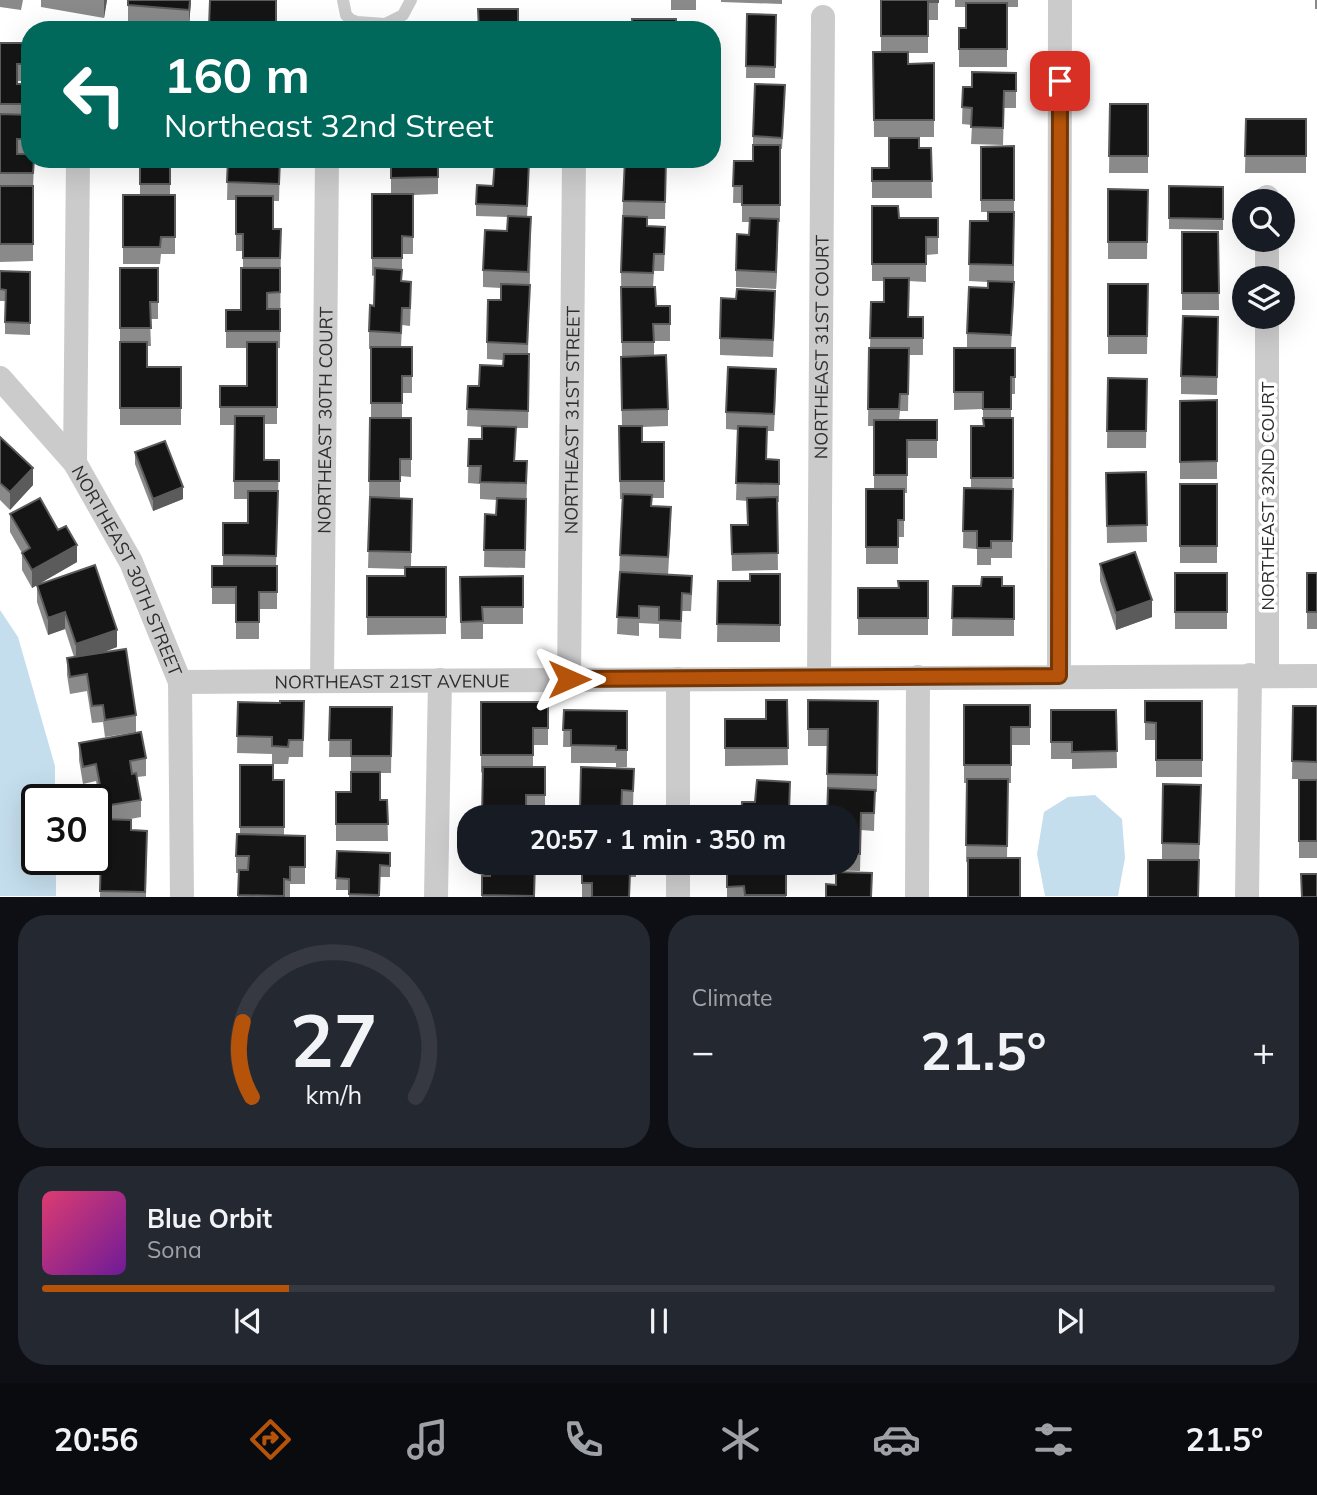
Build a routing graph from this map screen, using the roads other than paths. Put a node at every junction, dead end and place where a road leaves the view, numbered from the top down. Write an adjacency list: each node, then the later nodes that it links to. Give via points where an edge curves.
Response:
1 (343, 0): 5 (lane, via 346,15)
2 (411, 0): 6 (lane, via 403,15)
3 (1060, 0): 14 (street)
4 (823, 17): 18 (street, NORTHEAST 31ST COURT)
5 (354, 21)
6 (391, 21)
7 (78, 168): 12 (street, NORTHEAST 30TH STREET)
8 (327, 168): 21 (street, NORTHEAST 30TH COURT)
9 (573, 168): 19 (street, NORTHEAST 31ST STREET)
10 (1267, 329): 13 (street, NORTHEAST 32ND COURT)
11 (0, 378): 12 (street)
12 (75, 463): 22 (street, NORTHEAST 30TH STREET, via 131,562)
13 (1258, 675): 14 (street, NORTHEAST 21ST AVENUE); 15 (street, NORTHEAST 21ST AVENUE); 29 (street, NORTHEAST 32ND COURT)
14 (1059, 676): 16 (street, NORTHEAST 21ST AVENUE)
15 (1317, 676)
16 (918, 677): 18 (street, NORTHEAST 21ST AVENUE); 28 (street)
17 (678, 678): 18 (street, NORTHEAST 21ST AVENUE); 19 (street, NORTHEAST 21ST AVENUE); 23 (street)
18 (819, 678)
19 (569, 679): 20 (street, NORTHEAST 21ST AVENUE)
20 (440, 680): 21 (street, NORTHEAST 21ST AVENUE); 26 (street)
21 (322, 681): 22 (street, NORTHEAST 21ST AVENUE)
22 (180, 682): 25 (street, NORTHEAST 30TH STREET)
23 (678, 805)
24 (678, 875): 27 (street)
25 (182, 897)
26 (436, 897)
27 (678, 897)
28 (917, 897)
29 (1247, 897)

